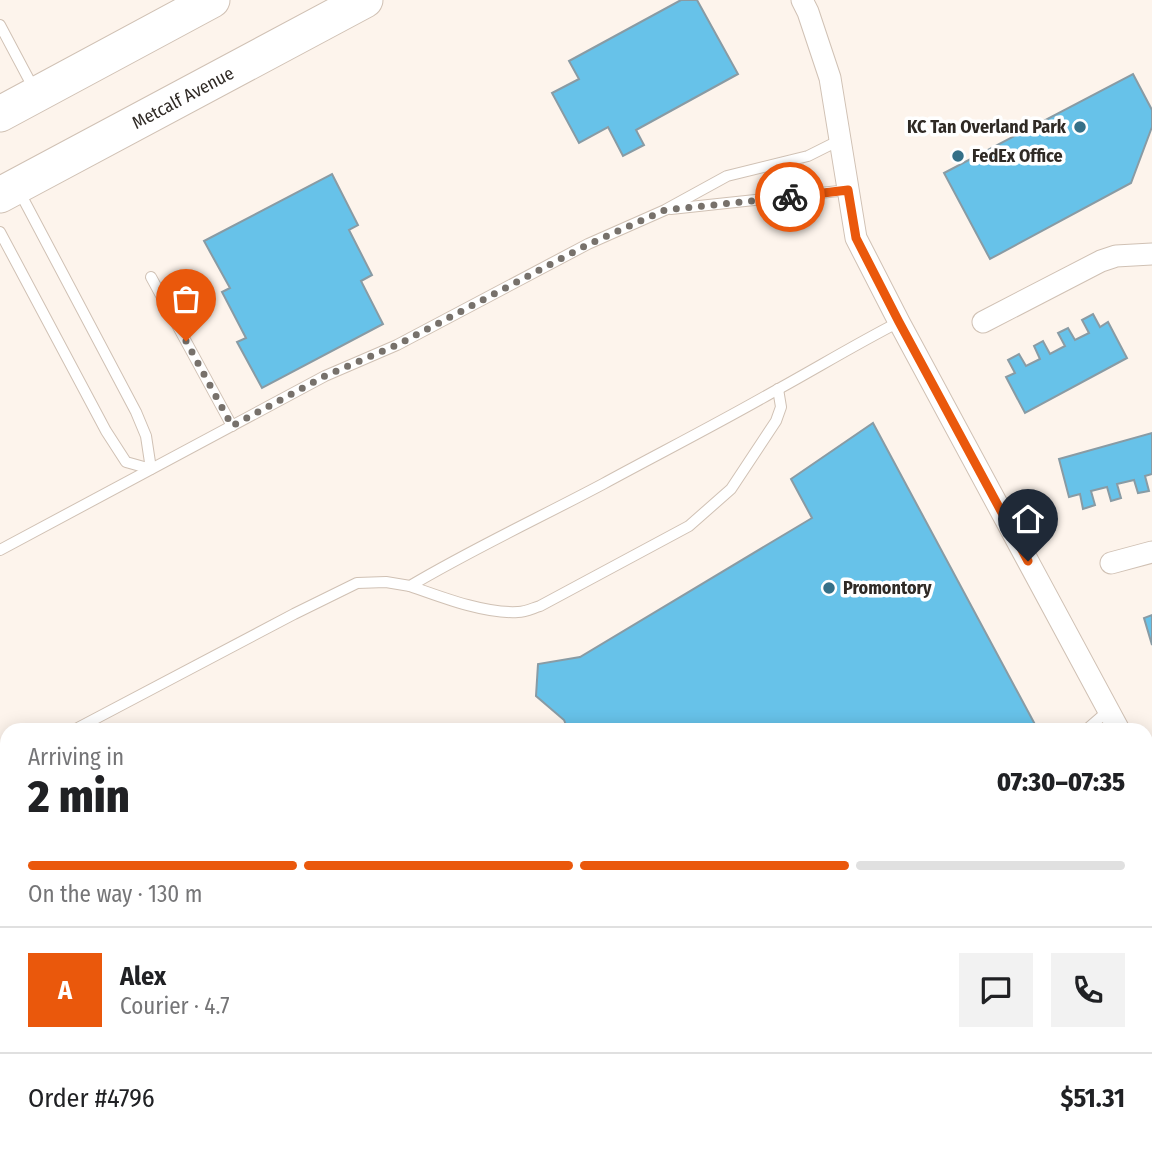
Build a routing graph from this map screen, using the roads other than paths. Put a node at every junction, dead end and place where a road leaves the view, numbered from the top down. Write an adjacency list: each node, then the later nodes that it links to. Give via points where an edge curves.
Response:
1 (212, 0): 5 (main road)
2 (365, 0): 9 (main road, Metcalf Avenue)
3 (802, 0): 7 (street, via 830,78)
4 (0, 25): 5 (lane)
5 (36, 93): 6 (main road)
6 (0, 114)
7 (840, 140): 8 (street); 10 (lane, via 808,156 727,176)
8 (848, 190): 10 (lane); 14 (street, via 856,238)
9 (8, 191): 18 (lane, via 136,412 146,436)
10 (665, 210): 17 (lane, via 589,244)
11 (0, 232): 18 (lane, via 106,430 126,461)
12 (1152, 254): 15 (street, via 1101,261)
13 (151, 277): 17 (lane)
14 (899, 322): 16 (lane); 23 (street)
15 (983, 322)
16 (778, 389): 22 (lane); 22 (lane, via 781,407 776,421 731,489 689,526 552,600 520,612 493,610)
17 (232, 426): 18 (lane)
18 (151, 469): 19 (lane)
19 (0, 550)
20 (1152, 552): 21 (street)
21 (1111, 563)
22 (410, 586): 24 (lane, via 357,583)
23 (1109, 710): 25 (lane); 26 (street)
24 (87, 723)
25 (1094, 723)
26 (1116, 723)

